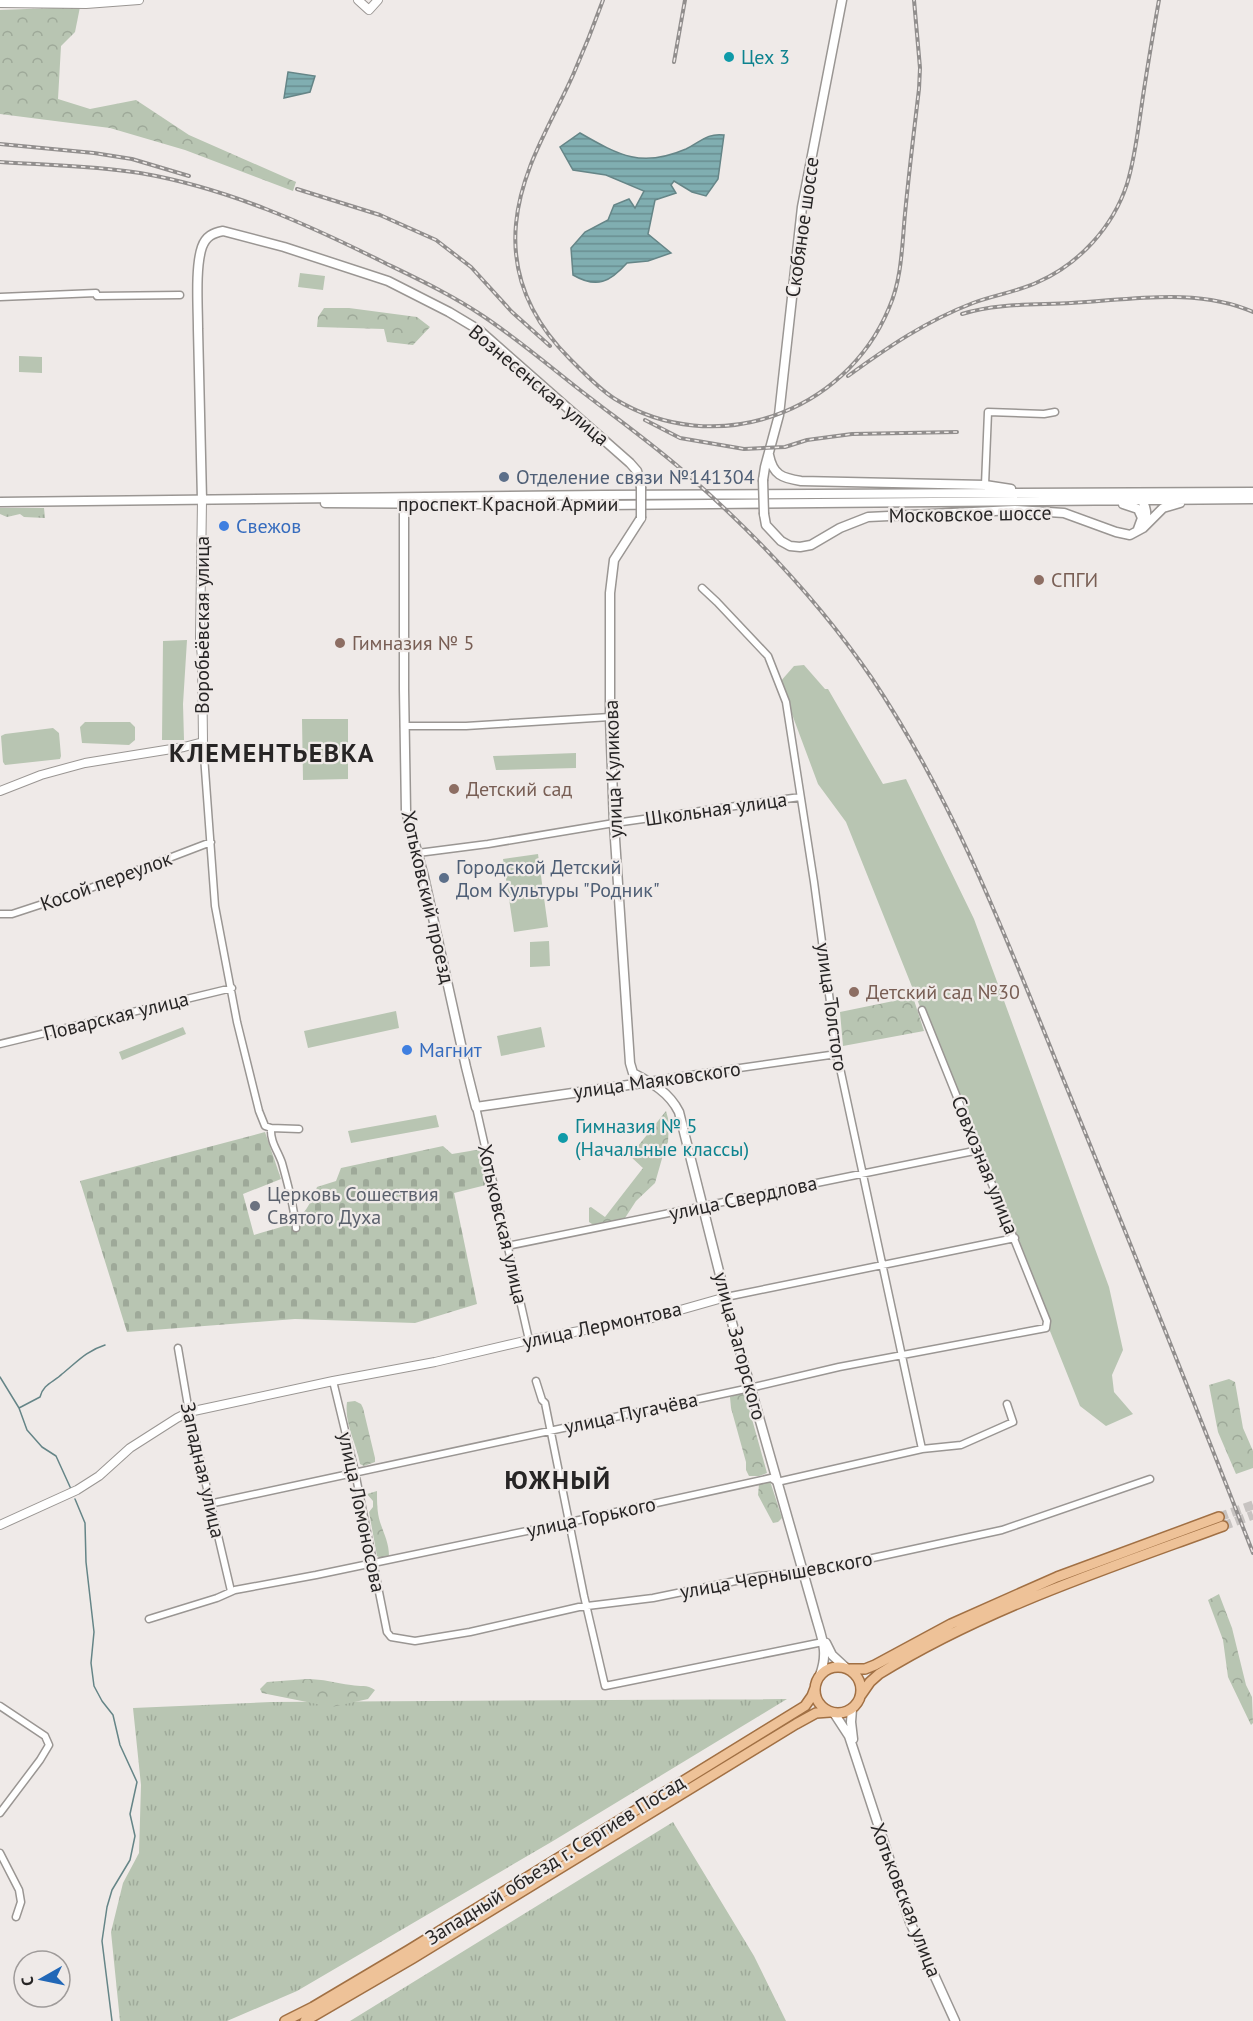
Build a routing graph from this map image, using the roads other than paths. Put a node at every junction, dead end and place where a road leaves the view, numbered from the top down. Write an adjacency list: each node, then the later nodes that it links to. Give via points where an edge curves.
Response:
1 (140, 0): 5 (street)
2 (358, 0): 3 (street, via 369,10)
3 (378, 0)
4 (842, 0): 10 (main road, Скобяное шоссе, via 802,207 783,386)
5 (0, 3)
6 (214, 233): 18 (main road, Воробьёвская улица, via 202,247 198,299); 23 (main road, Вознесенская улица, bridge, via 223,231 284,247 388,281 479,330 637,471 641,487)
7 (180, 295): 8 (street)
8 (0, 297)
9 (1055, 412): 11 (street, via 988,412)
10 (768, 454): 11 (main road, via 776,473 801,482); 22 (main road, Скобяное шоссе, bridge, via 763,480)
11 (985, 485): 12 (main road)
12 (1056, 492): 14 (main road, Московское шоссе); 15 (main road, Московское шоссе)
13 (1253, 492): 14 (main road, Московское шоссе)
14 (1139, 497): 16 (main road, Московское шоссе); 19 (main road, Московское шоссе); 24 (main road, via 1147,518)
15 (814, 499): 18 (main road, проспект Красной Армии); 19 (main road, Московское шоссе); 21 (main road, проспект Красной Армии)
16 (1196, 499): 17 (main road, Московское шоссе); 24 (main road, via 1163,508)
17 (1253, 499)
18 (202, 500): 20 (main road, проспект Красной Армии); 21 (main road, проспект Красной Армии); 28 (street, Воробьёвская улица)
19 (1104, 501): 24 (main road, Московское шоссе, via 1138,509 1142,522)
20 (0, 502)
21 (404, 504): 27 (main road, Хотьковский проезд)
22 (764, 514): 24 (main road, Московское шоссе, via 766,525 781,541 800,547 854,521 901,515 1046,511 1064,513 1125,535)
23 (639, 521): 26 (main road, улица Куликова, via 614,560 611,575)
24 (1134, 534)
25 (702, 588): 30 (street, улица Толстого, via 768,656 786,702)
26 (610, 721): 27 (street); 31 (main road, улица Куликова)
27 (404, 726): 33 (main road, Хотьковский проезд, via 406,811)
28 (202, 742): 29 (street, via 85,763); 32 (street, Воробьёвская улица)
29 (0, 790)
30 (800, 797): 31 (street, Школьная улица); 38 (street, улица Толстого)
31 (614, 824): 33 (street, Школьная улица); 39 (main road, улица Куликова, via 630,1063 633,1073)
32 (211, 842): 34 (street, Косой переулок, via 55,900); 35 (street, Воробьёвская улица, via 215,906)
33 (418, 853): 40 (main road, Хотьковский проезд)
34 (0, 914)
35 (232, 988): 37 (street, Поварская улица); 41 (street, Воробьёвская улица, via 259,1111 265,1126)
36 (922, 1010): 43 (street, Совхозная улица)
37 (0, 1044)
38 (837, 1054): 39 (street, улица Маяковского); 44 (street, улица Толстого)
39 (649, 1082): 40 (main road, улица Маяковского); 45 (main road, улица Загорского, via 667,1094 679,1112)
40 (476, 1107): 48 (street, Хотьковская улица)
41 (271, 1128): 42 (street); 46 (street, Воробьёвская улица, via 270,1138 281,1160)
42 (299, 1129)
43 (979, 1150): 44 (street, улица Свердлова); 47 (street, Совхозная улица)
44 (862, 1174): 45 (street, улица Свердлова); 49 (street, улица Толстого)
45 (704, 1207): 48 (street, улица Свердлова); 50 (main road, улица Загорского)
46 (296, 1227)
47 (1015, 1238): 49 (street, улица Лермонтова); 51 (street, Совхозная улица)
48 (507, 1246): 52 (street, Хотьковская улица)
49 (882, 1266): 50 (street, улица Лермонтова); 54 (street, улица Толстого)
50 (726, 1297): 52 (street, улица Лермонтова, via 652,1318); 57 (main road, улица Загорского)
51 (1047, 1321): 54 (street, улица Пугачёва, via 1046,1328)
52 (529, 1340): 55 (street, улица Лермонтова)
53 (178, 1348): 59 (street, Западная улица)
54 (903, 1356): 57 (street, улица Пугачёва); 61 (street, улица Толстого)
55 (333, 1381): 59 (street, улица Лермонтова); 62 (street, улица Ломоносова)
56 (536, 1381): 60 (street)
57 (750, 1388): 60 (street, улица Пугачёва); 64 (main road, улица Загорского)
58 (1007, 1404): 61 (street, улица Горького, via 1013,1422 961,1445)
59 (189, 1412): 65 (street, Западная улица); 67 (street, улица Лермонтова, via 130,1448 77,1490)
60 (551, 1430): 62 (street, улица Пугачёва); 66 (street)
61 (922, 1449): 64 (street, улица Горького)
62 (356, 1472): 65 (street, улица Пугачёва); 68 (street, улица Ломоносова)
63 (1150, 1479): 69 (street, улица Чернышевского, via 1002,1530)
64 (777, 1482): 66 (street, улица Горького, via 771,1478); 69 (main road, улица Загорского)
65 (209, 1504): 70 (street, Западная улица)
66 (570, 1522): 68 (street, улица Горького); 71 (street)
67 (0, 1525)
68 (375, 1563): 70 (street, улица Горького); 74 (street, улица Ломоносова, via 387,1632)
69 (804, 1572): 71 (street, улица Чернышевского); 73 (main road, улица Загорского)
70 (231, 1591): 72 (street, улица Горького)
71 (587, 1606): 74 (street, улица Чернышевского, via 470,1632 416,1641); 75 (street, via 605,1686)
72 (149, 1619)
73 (818, 1621): 75 (main road); 76 (main road, via 832,1655)
74 (395, 1639)
75 (823, 1642): 77 (main road, via 825,1658)
76 (847, 1668): 77 (main road, via 834,1666); 79 (main road, via 860,1680); 79 (main road, via 875,1665 951,1624 1057,1577 1221,1521 955,1632 879,1674)
77 (820, 1675): 78 (main road)
78 (815, 1688): 82 (main road, via 818,1701); 87 (main road, Западный объезд г. Сергиев Посад, via 805,1706 390,1961)
79 (861, 1695): 81 (main road)
80 (0, 1706): 84 (street, via 45,1736 49,1745)
81 (852, 1709): 82 (main road); 83 (main road, via 852,1731)
82 (832, 1712): 83 (main road, via 848,1732); 88 (main road, Западный объезд г. Сергиев Посад, via 816,1713 796,1724)
83 (862, 1777): 89 (main road, Хотьковская улица, via 910,1922)
84 (0, 1813)
85 (0, 1853): 86 (street, via 19,1890 21,1902)
86 (16, 1917)
87 (285, 2021)
88 (305, 2021)
89 (955, 2021)

